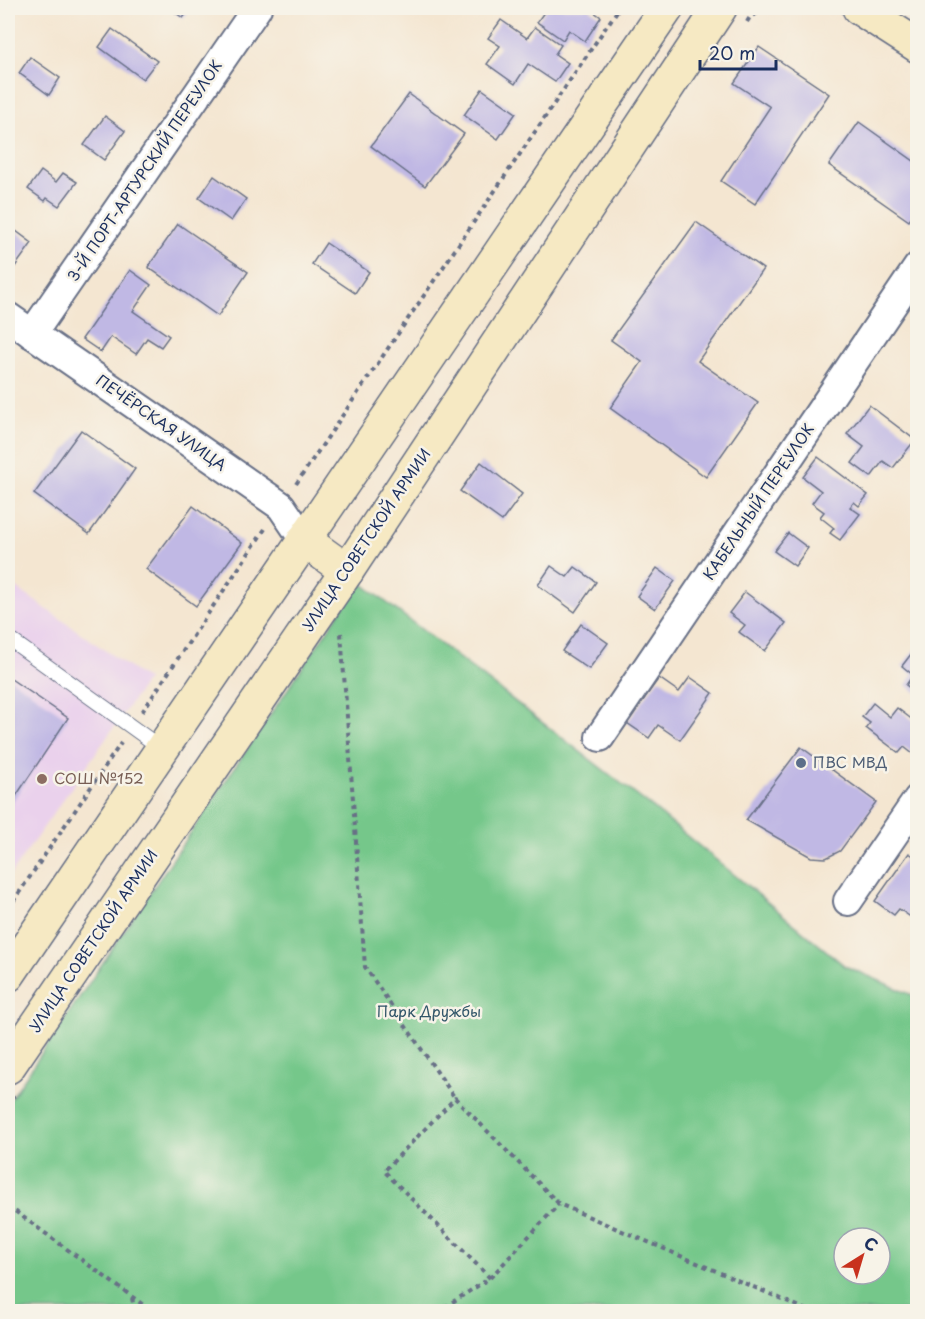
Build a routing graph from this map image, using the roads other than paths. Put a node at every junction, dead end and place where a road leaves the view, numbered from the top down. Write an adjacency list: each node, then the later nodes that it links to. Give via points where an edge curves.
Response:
1 (257, 8): 8 (street, 3-Й ПОРТ-АРТУРСКИЙ ПЕРЕУЛОК)
2 (667, 8): 9 (main road)
3 (720, 8): 10 (main road, УЛИЦА СОВЕТСКОЙ АРМИИ)
4 (859, 8): 5 (main road)
5 (918, 46)
6 (918, 267): 12 (street, КАБЕЛЬНЫЙ ПЕРЕУЛОК)
7 (8, 317): 8 (street, ПЕЧЁРСКАЯ УЛИЦА)
8 (32, 334): 9 (street, ПЕЧЁРСКАЯ УЛИЦА, via 281,506)
9 (304, 540): 10 (main road); 13 (main road)
10 (347, 571): 17 (main road, УЛИЦА СОВЕТСКОЙ АРМИИ)
11 (8, 638): 13 (lane)
12 (600, 737)
13 (161, 748): 16 (main road)
14 (918, 799): 15 (street)
15 (848, 901)
16 (8, 975)
17 (8, 1067)

